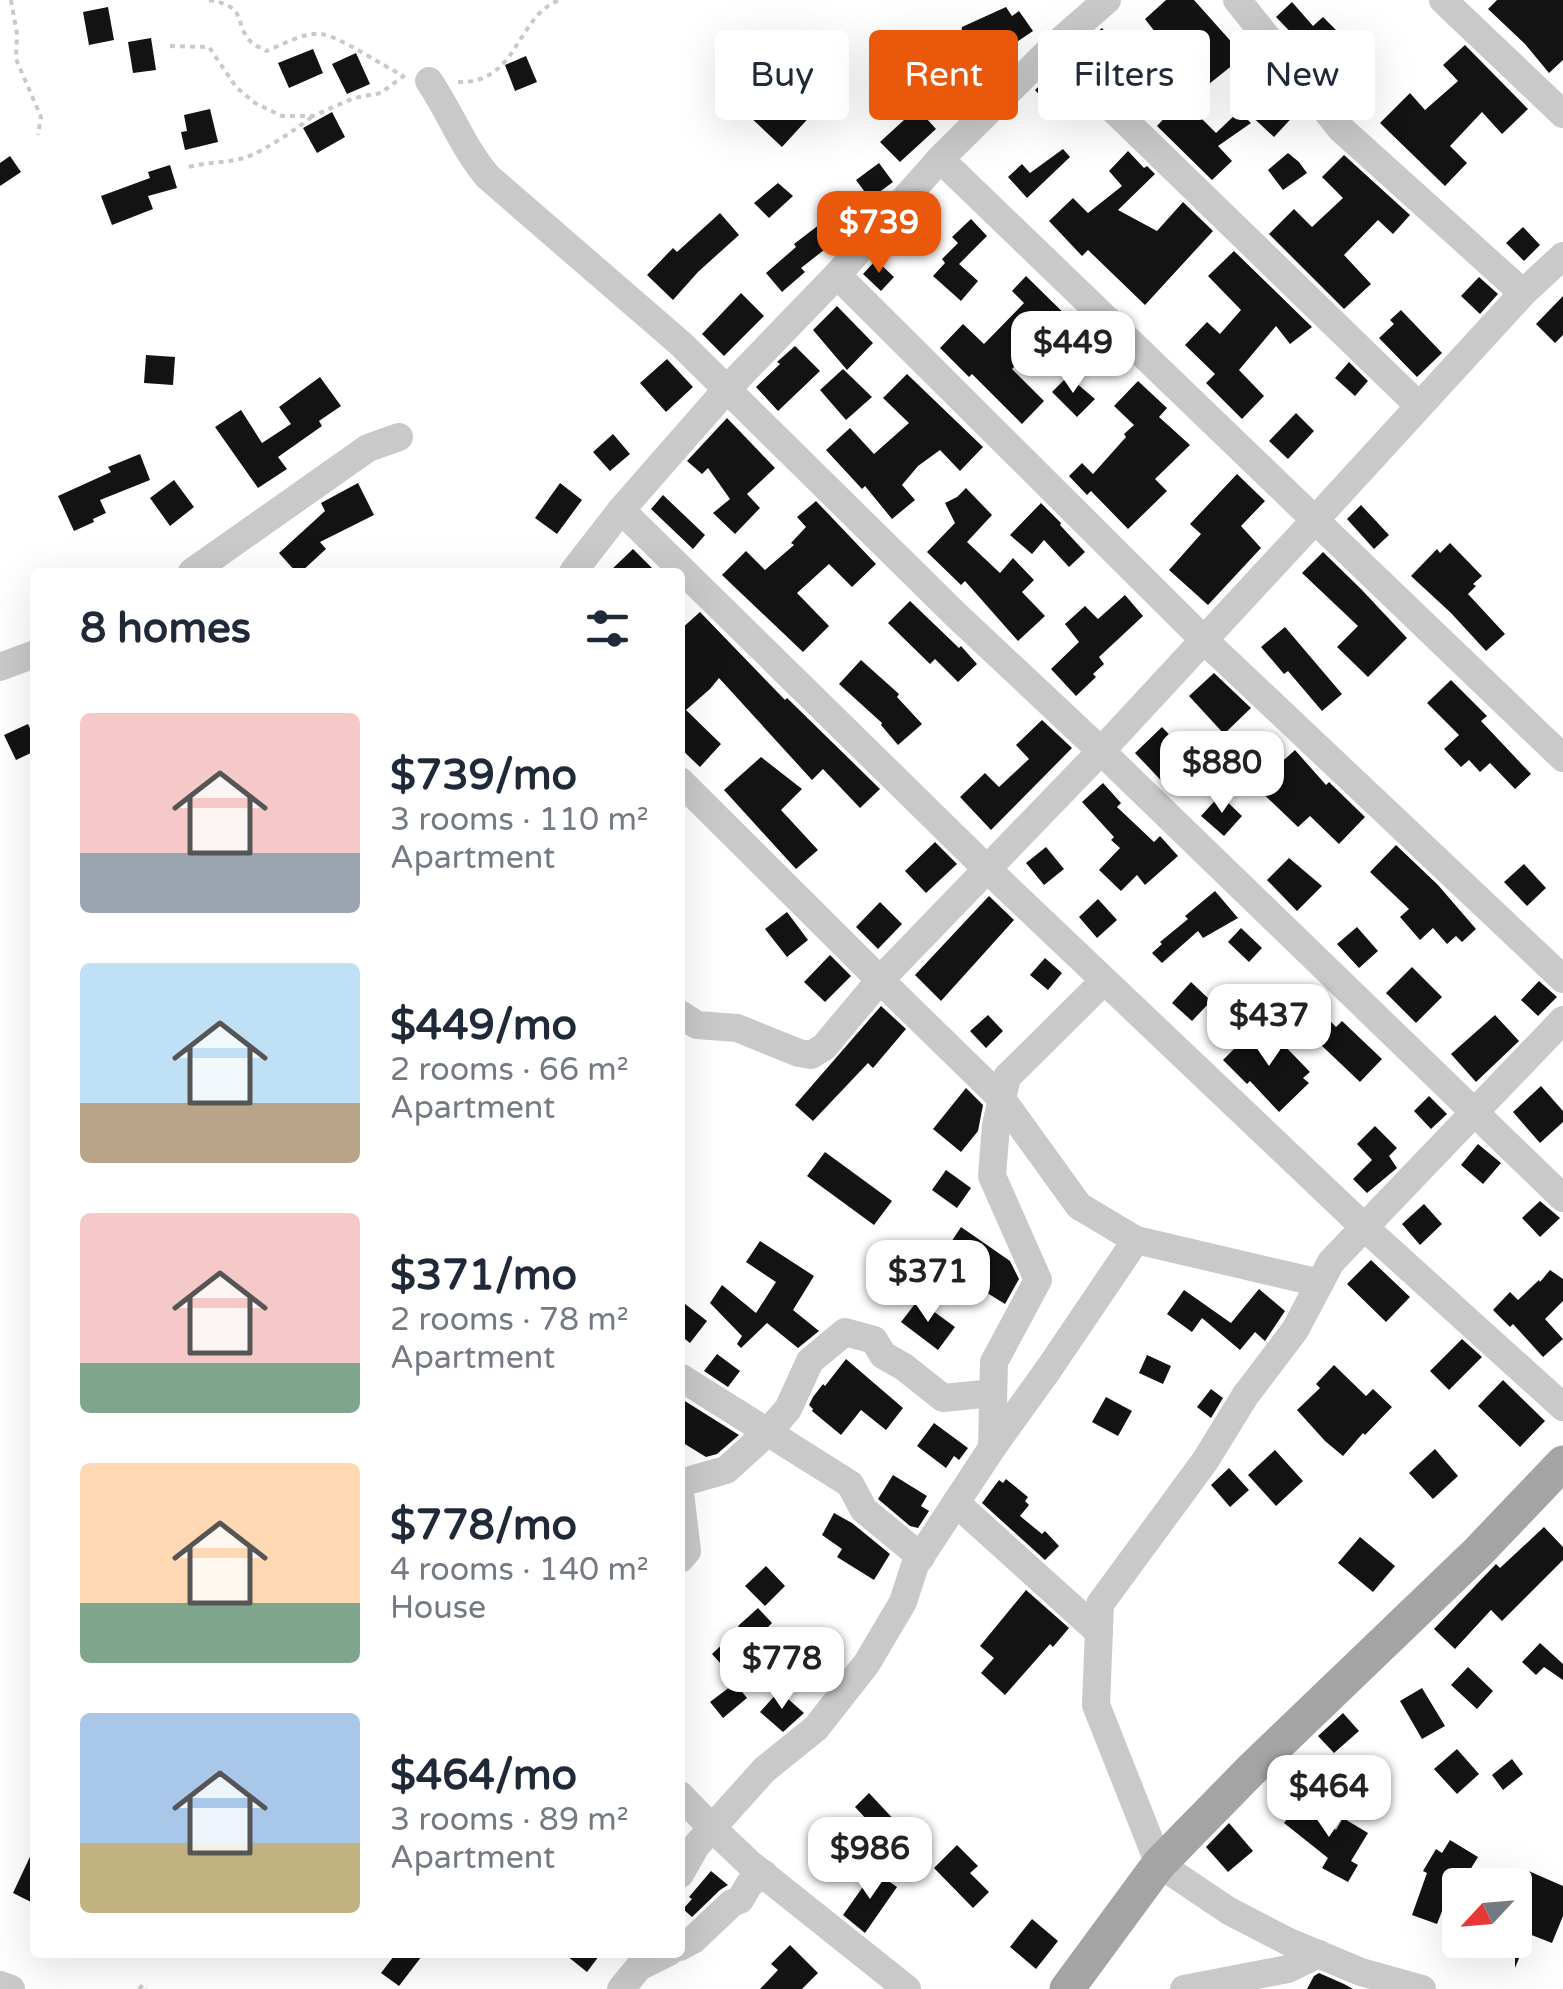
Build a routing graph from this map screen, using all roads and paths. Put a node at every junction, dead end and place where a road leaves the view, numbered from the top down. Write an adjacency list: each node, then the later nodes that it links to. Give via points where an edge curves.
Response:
1 (10, 0): 14 (path, via 16,59 40,118)
2 (208, 0): 10 (path, via 236,10 250,42 266,51 322,34)
3 (560, 0): 10 (path, via 548,4 510,58 487,78)
4 (1108, 0): 7 (street)
5 (1237, 0): 19 (street, via 1342,129)
6 (1443, 0): 11 (street)
7 (1073, 30)
8 (170, 46): 12 (path, via 209,47 255,103 282,116)
9 (1038, 62): 15 (street)
10 (415, 78): 12 (path); 20 (street, via 488,177)
11 (1563, 114)
12 (314, 116): 16 (path, via 249,156)
13 (1124, 120): 21 (street)
14 (38, 135)
15 (940, 159): 18 (street); 24 (street)
16 (189, 167)
17 (1563, 256): 19 (street)
18 (838, 276): 20 (street); 29 (street)
19 (1523, 293): 21 (street)
20 (727, 389): 23 (street); 30 (street)
21 (1418, 405): 24 (street)
22 (399, 437): 25 (street, via 368,448)
23 (621, 510): 26 (street); 27 (street)
24 (1315, 520): 29 (street); 31 (street)
25 (203, 568)
26 (575, 568)
27 (680, 568)
28 (685, 573): 33 (street)
29 (1204, 640): 30 (street); 36 (street)
30 (1100, 751): 33 (street); 40 (street)
31 (1563, 758)
32 (685, 786): 34 (street)
33 (986, 868): 34 (street); 35 (street)
34 (880, 980): 37 (street, via 811,1055); 39 (street)
35 (1104, 980): 39 (street, via 1008,1076); 42 (street)
36 (1563, 980)
37 (685, 1017)
38 (1563, 1020): 40 (street)
39 (1002, 1098): 43 (street, via 1079,1206); 46 (street, via 992,1176 1038,1280 994,1362)
40 (1474, 1112): 41 (street); 42 (street)
41 (1563, 1198)
42 (1364, 1227): 44 (street); 47 (street)
43 (1136, 1240): 44 (street); 49 (street)
44 (1320, 1283): 54 (street, via 1295,1330 1100,1604)
45 (685, 1379): 48 (street)
46 (994, 1392): 48 (street, via 943,1398 884,1355 874,1340 844,1332 810,1362 788,1409); 49 (street)
47 (1563, 1407)
48 (768, 1432): 51 (street, via 726,1470); 53 (street, via 850,1484 864,1510)
49 (992, 1448): 52 (street)
50 (1563, 1463): 57 (main road)
51 (685, 1482)
52 (956, 1503): 53 (street); 54 (street)
53 (921, 1556): 56 (street, via 868,1663 816,1728 764,1770)
54 (1099, 1632): 57 (street, via 1096,1705)
55 (685, 1800): 56 (street)
56 (712, 1828): 58 (street); 59 (street)
57 (1158, 1864): 61 (street, via 1229,1911); 67 (main road)
58 (685, 1865)
59 (764, 1874): 60 (street); 66 (street)
60 (685, 1944)
61 (1319, 1954): 68 (street, via 1288,1969); 69 (street)
62 (640, 1960): 65 (street)
63 (0, 1985): 64 (street)
64 (11, 1989)
65 (621, 1989)
66 (907, 1989)
67 (1066, 1989)
68 (1184, 1989)
69 (1422, 1989)

